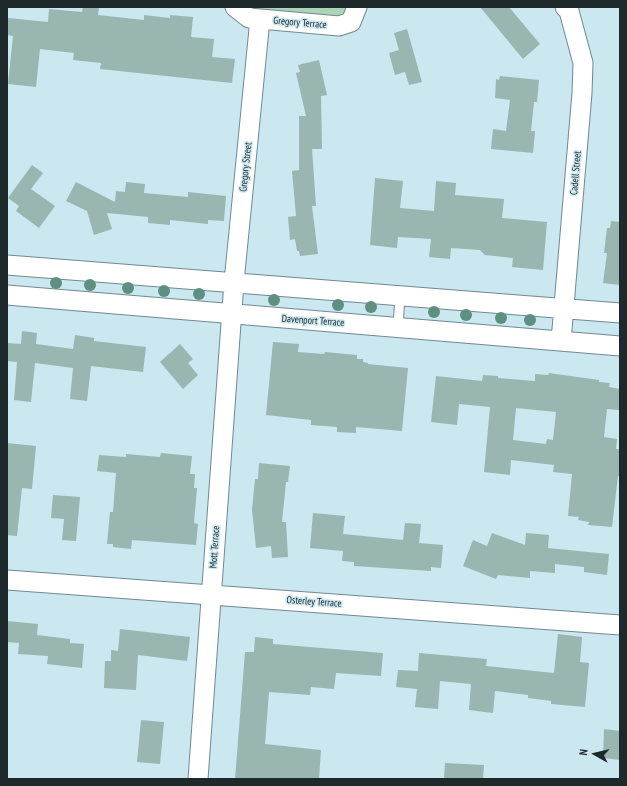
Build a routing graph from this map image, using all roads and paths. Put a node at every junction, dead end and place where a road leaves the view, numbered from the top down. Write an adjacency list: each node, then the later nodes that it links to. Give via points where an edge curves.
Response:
1 (235, 7): 4 (street, Gregory Terrace, via 249,18)
2 (357, 7): 4 (street, Gregory Terrace, via 351,22 339,26)
3 (565, 7): 9 (street, Cadell Street, via 569,12 583,63)
4 (260, 19): 6 (street, Gregory Street)
5 (7, 265): 6 (street)
6 (234, 282): 8 (street); 11 (street, Gregory Street)
7 (7, 295): 11 (street, Davenport Terrace)
8 (400, 296): 9 (street); 12 (lane)
9 (564, 308): 10 (street); 13 (street, Cadell Street)
10 (620, 313)
11 (232, 314): 12 (street, Davenport Terrace); 16 (street, Mott Terrace)
12 (398, 327): 13 (street, Davenport Terrace)
13 (561, 341): 14 (street, Davenport Terrace)
14 (620, 346)
15 (7, 580): 16 (street, Osterley Terrace)
16 (212, 595): 17 (street, Osterley Terrace); 18 (street, Mott Terrace)
17 (620, 625)
18 (198, 779)

